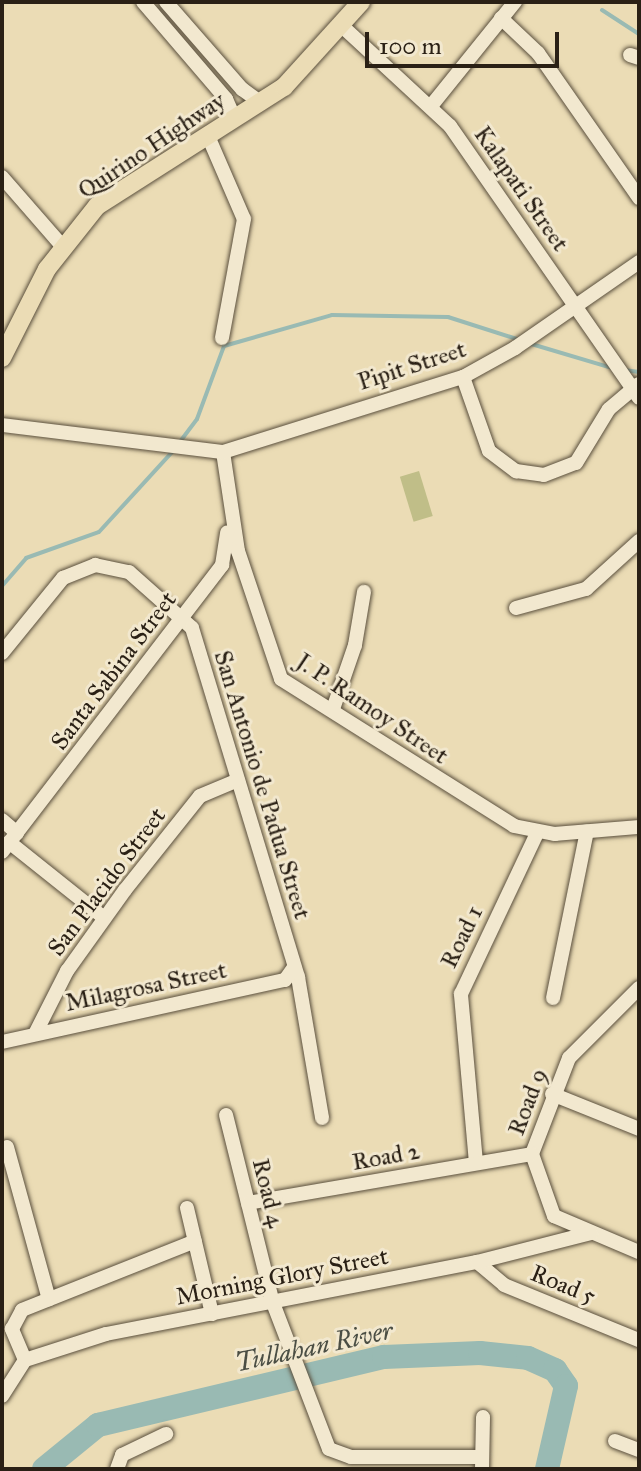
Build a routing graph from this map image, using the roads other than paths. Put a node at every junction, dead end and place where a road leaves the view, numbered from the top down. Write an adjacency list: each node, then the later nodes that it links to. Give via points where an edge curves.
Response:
1 (143, 2): 9 (street, via 226,99)
2 (166, 2): 7 (street, via 242,89)
3 (361, 2): 6 (main road, Quirino Highway)
4 (515, 2): 5 (street)
5 (501, 18): 8 (street); 12 (street, via 538,53)
6 (342, 26): 7 (main road, Quirino Highway, via 312,61); 8 (street, Kalapati Street)
7 (261, 103): 9 (main road, Quirino Highway)
8 (431, 106): 15 (street, Kalapati Street)
9 (235, 119): 10 (main road, Quirino Highway)
10 (208, 136): 13 (main road, Quirino Highway, via 97,206); 16 (street, via 244,219)
11 (2, 177): 13 (street)
12 (639, 198)
13 (63, 247): 17 (main road, Quirino Highway)
14 (639, 262): 15 (street, Pipit Street)
15 (577, 308): 18 (street, Pipit Street); 19 (street, Kalapati Street)
16 (222, 338)
17 (2, 358)
18 (463, 377): 19 (street, via 484,445 508,467 533,475 562,472 576,463 609,409); 21 (street, Pipit Street)
19 (637, 390)
20 (2, 425): 21 (street)
21 (223, 452): 22 (street, J. P. Ramoy Street)
22 (231, 504): 26 (street, Santa Sabina Street, via 226,557); 28 (street, J. P. Ramoy Street, via 238,551 275,669 289,685)
23 (639, 541): 25 (street, via 586,589)
24 (364, 592): 28 (street, via 355,645)
25 (516, 608)
26 (184, 617): 27 (street, via 129,572 95,565 63,578); 29 (street, San Antonio de Padua Street); 34 (street, Santa Sabina Street)
27 (2, 653)
28 (333, 709): 33 (street, J. P. Ramoy Street, via 477,807)
29 (238, 780): 35 (street, San Placido Street, via 200,796); 36 (street, San Antonio de Padua Street)
30 (2, 820): 34 (street)
31 (639, 827): 32 (street, J. P. Ramoy Street)
32 (587, 831): 33 (street, J. P. Ramoy Street); 38 (street)
33 (537, 833): 48 (street, Road 1, via 461,994)
34 (9, 842): 35 (street)
35 (103, 917): 40 (street, San Placido Street)
36 (294, 967): 40 (street, Milagrosa Street, via 285,980); 44 (street, San Antonio de Padua Street)
37 (639, 988): 39 (street, Road 9)
38 (553, 998)
39 (632, 1007): 42 (street, Road 9, via 582,1040)
40 (35, 1034): 41 (street, Milagrosa Street)
41 (2, 1042)
42 (552, 1094): 45 (street); 47 (street, Road 9)
43 (226, 1115): 49 (street, Road 4)
44 (322, 1118)
45 (639, 1129)
46 (7, 1147): 55 (street)
47 (532, 1154): 48 (street, Road 2); 51 (street, Road 9, via 554,1216)
48 (476, 1163): 49 (street, Road 2)
49 (248, 1203): 56 (street, Road 4)
50 (187, 1208): 52 (street)
51 (591, 1233): 53 (street, Road 9); 54 (street, Morning Glory Street)
52 (195, 1241): 55 (street); 57 (street)
53 (639, 1252)
54 (477, 1262): 56 (street, Morning Glory Street); 58 (street, Road 5, via 504,1285)
55 (49, 1299): 59 (street, via 22,1310 12,1321)
56 (273, 1303): 57 (street, Morning Glory Street); 65 (street, Road 4, via 315,1418 337,1455)
57 (212, 1314): 59 (street, Morning Glory Street, via 106,1334)
58 (639, 1340)
59 (25, 1360): 60 (street)
60 (2, 1396)
61 (483, 1417): 65 (street)
62 (166, 1434): 66 (street, via 122,1455)
63 (615, 1441): 64 (street)
64 (639, 1450)
65 (482, 1463)
66 (117, 1469)

